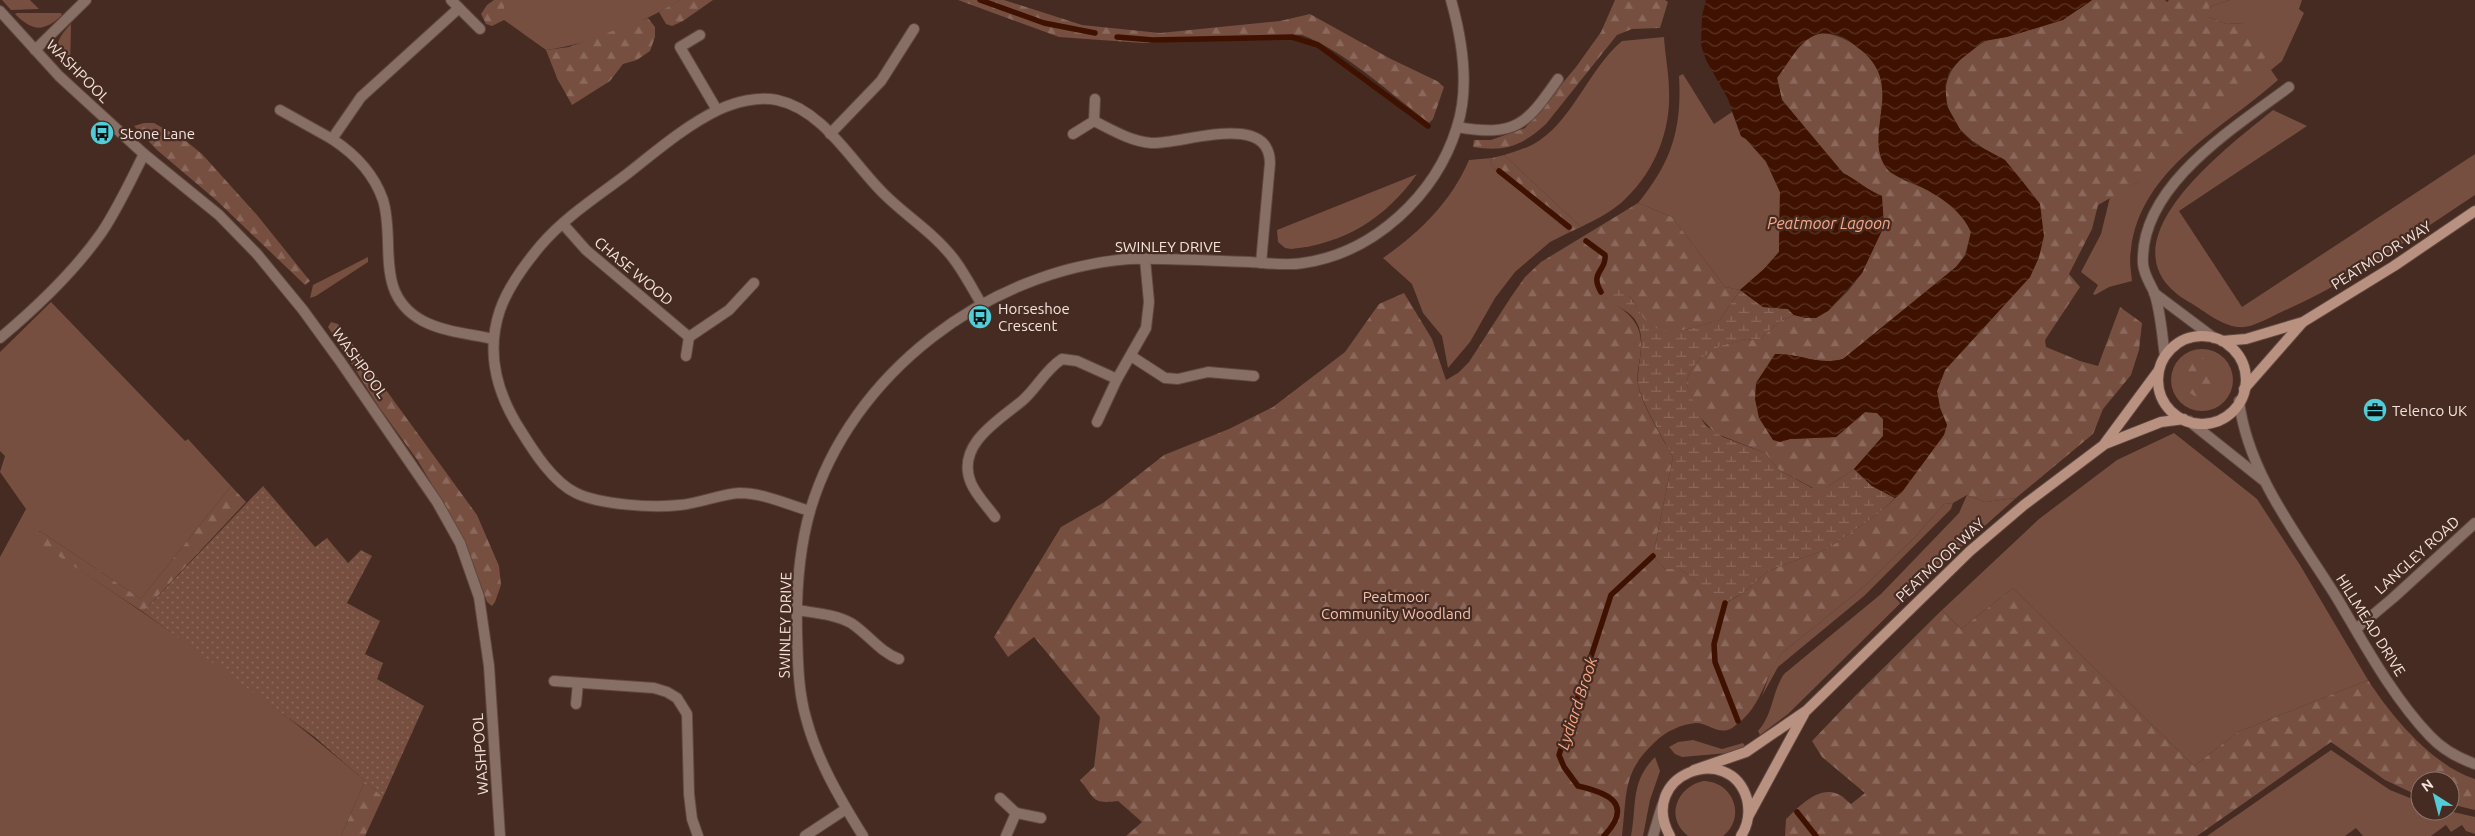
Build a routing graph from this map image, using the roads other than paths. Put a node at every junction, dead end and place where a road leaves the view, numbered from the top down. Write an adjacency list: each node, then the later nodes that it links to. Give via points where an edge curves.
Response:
1 (86, 0): 9 (street)
2 (451, 0): 4 (street)
3 (1450, 0): 16 (street, SWINLEY DRIVE, via 1462,61 1462,103)
4 (459, 8): 6 (street); 19 (street, via 361,97)
5 (0, 11): 9 (street, WASHPOOL)
6 (480, 29)
7 (914, 29): 17 (street, via 881,80)
8 (700, 35): 14 (street, via 680,47)
9 (35, 50): 20 (street, WASHPOOL)
10 (1558, 79): 16 (street, via 1533,114 1518,125 1491,131)
11 (2289, 87): 26 (street, via 2227,132 2190,164 2157,208 2148,225 2143,256 2145,275)
12 (1095, 99): 15 (street)
13 (280, 110): 19 (street)
14 (717, 110): 17 (street, via 758,99 777,100 810,115); 22 (street, via 642,162)
15 (1094, 121): 18 (street); 24 (street, via 1127,137 1149,143 1215,134 1247,136 1262,141 1269,150 1270,163)
16 (1458, 127): 24 (street, SWINLEY DRIVE, via 1442,163 1419,197 1375,235 1319,260 1302,264)
17 (830, 134): 27 (street, via 884,194 940,242 954,258)
18 (1073, 134)
19 (332, 140): 31 (street, via 360,163 380,192 386,221 388,267 392,286 400,299 416,316 430,324)
20 (144, 154): 30 (street, via 102,231 59,282); 63 (street, WASHPOOL, via 240,235 279,280 414,466 448,520 470,568 484,626)
21 (2475, 211): 28 (main road, PEATMOOR WAY)
22 (563, 224): 29 (street, CHASE WOOD, via 586,250); 31 (street, via 542,244 510,288)
23 (1145, 258): 24 (street, SWINLEY DRIVE); 27 (street, SWINLEY DRIVE, via 1103,261 1043,276); 34 (street, via 1148,320)
24 (1261, 263)
25 (754, 283): 29 (street, via 730,310)
26 (2154, 293): 32 (street); 35 (street)
27 (982, 305): 45 (street, SWINLEY DRIVE, via 934,335 898,366 874,393 839,444)
28 (2303, 322): 32 (main road, PEATMOOR WAY, via 2246,339); 39 (main road, PEATMOOR WAY)
29 (689, 337): 33 (street)
30 (0, 338)
31 (493, 339): 45 (street, via 496,377 508,411 523,436 553,473 576,493 615,502 668,505 744,493)
32 (2218, 339): 35 (main road, via 2191,337 2174,346); 39 (main road, via 2233,349 2242,364)
33 (686, 356)
34 (1131, 356): 37 (street, via 1165,378 1178,379 1208,372); 38 (street)
35 (2165, 356): 36 (main road)
36 (2159, 369): 41 (main road, via 2162,397 2173,412); 43 (main road, PEATMOOR WAY)
37 (1254, 376)
38 (1117, 379): 42 (street); 46 (street, via 1077,361 1062,360 1023,400 985,430 971,453 968,473 971,485)
39 (2244, 389): 40 (main road)
40 (2239, 401): 41 (main road, via 2231,412 2216,421 2198,423); 44 (street, HILLMEAD DRIVE, via 2244,428)
41 (2186, 420): 43 (main road, PEATMOOR WAY, via 2161,422); 44 (street, HILLMEAD DRIVE)
42 (1097, 422)
43 (2104, 444): 54 (main road, PEATMOOR WAY, via 1970,551)
44 (2264, 480): 49 (street, HILLMEAD DRIVE)
45 (810, 511): 48 (street, SWINLEY DRIVE, via 797,580)
46 (995, 517)
47 (2475, 523): 49 (street, LANGLEY ROAD)
48 (797, 610): 50 (street, via 849,622); 59 (street, SWINLEY DRIVE, via 798,682 805,718 814,745)
49 (2356, 629): 55 (street, HILLMEAD DRIVE, via 2396,694 2431,738 2453,755)
50 (899, 659)
51 (554, 681): 52 (street)
52 (578, 683): 53 (street); 64 (street, via 654,688 667,692 682,703 688,721 690,807)
53 (576, 704)
54 (1806, 711): 56 (main road, PEATMOOR WAY, via 1746,752); 62 (main road, PEATMOOR WAY)
55 (2475, 764)
56 (1694, 770): 58 (main road, PEATMOOR WAY, via 1671,785); 62 (main road, via 1720,771 1736,780 1746,795)
57 (1000, 798): 60 (street)
58 (1664, 801): 68 (street); 69 (main road, via 1663,819)
59 (846, 809): 65 (street); 66 (street, SWINLEY DRIVE)
60 (1016, 813): 61 (street); 67 (street)
61 (1042, 818)
62 (1748, 819): 70 (main road, PEATMOOR WAY); 71 (main road)
63 (500, 836)
64 (698, 836)
65 (805, 836)
66 (863, 836)
67 (1006, 836)
68 (1653, 836)
69 (1670, 836)
70 (1741, 836)
71 (1751, 836)

